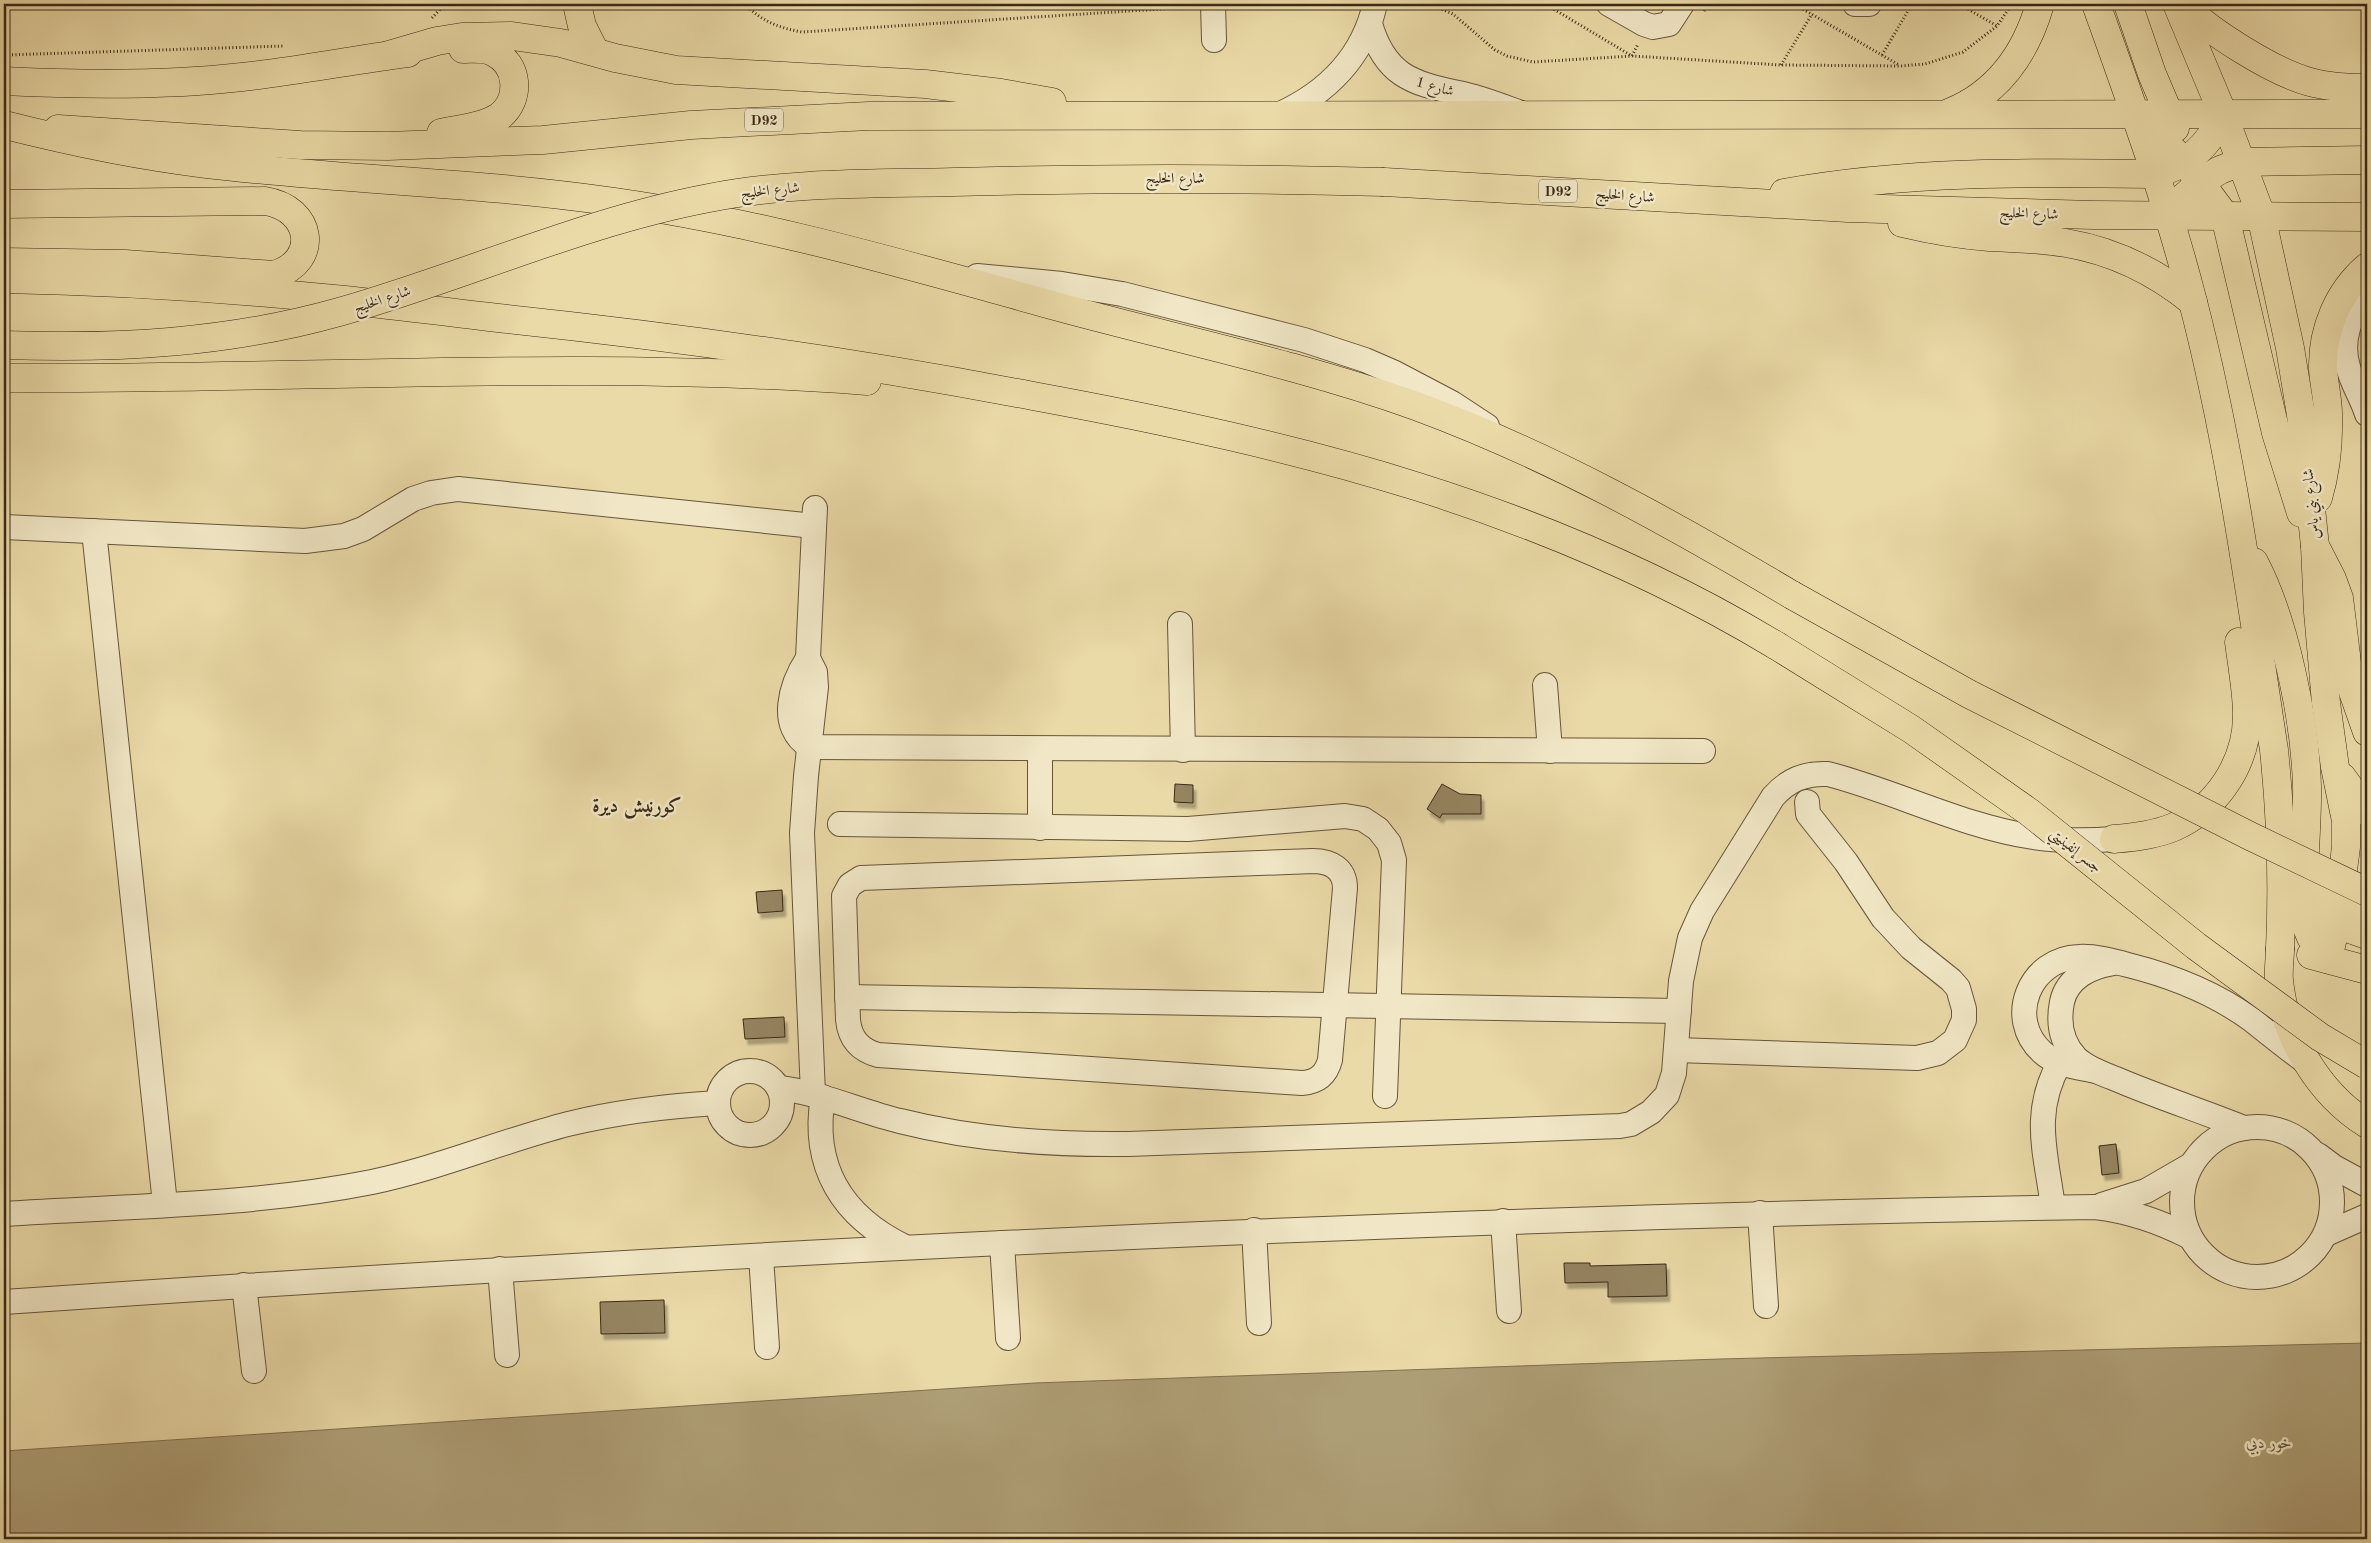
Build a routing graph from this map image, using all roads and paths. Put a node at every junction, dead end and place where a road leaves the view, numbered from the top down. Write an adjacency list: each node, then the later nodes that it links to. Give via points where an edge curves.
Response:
1 (445, 4): 22 (path)
2 (577, 4): 26 (main road, via 582,26)
3 (745, 4): 19 (path, via 772,24 802,32)
4 (1268, 4): 19 (path)
5 (1429, 4): 30 (path, via 1452,14 1495,50 1520,60 1632,56)
6 (1609, 4): 7 (street, via 1652,27 1669,24)
7 (1682, 4)
8 (1794, 4): 21 (path)
9 (1856, 4): 10 (street)
10 (1869, 4)
11 (1912, 4): 29 (path)
12 (1959, 4): 23 (path)
13 (2012, 4): 23 (path)
14 (2040, 4): 35 (main road, via 2025,43 2007,72 1980,97)
15 (2096, 4): 36 (main road)
16 (2128, 4): 34 (main road)
17 (2177, 4): 37 (main road, شارع بني ياس)
18 (2182, 4): 33 (main road, via 2218,34 2296,77 2325,85)
19 (1213, 5): 24 (street)
20 (1373, 14): 40 (street, شارع 1, via 1352,57 1327,85); 41 (street, شارع 1, via 1379,47 1402,74 1436,89 1482,100)
21 (1812, 14): 29 (path); 30 (path)
22 (430, 20)
23 (1997, 26): 31 (path, via 1968,48 1944,59)
24 (1214, 40)
25 (289, 46): 27 (path)
26 (595, 52): 28 (main road, via 537,39 487,36 437,41); 39 (main road, via 676,70 972,89 1055,102)
27 (4, 55)
28 (389, 55): 32 (main road, via 288,72 195,82 101,85); 43 (main road, via 484,49 502,57 513,73 515,83 511,102 498,117)
29 (1882, 55): 31 (path)
30 (1781, 65): 31 (path)
31 (1901, 66)
32 (4, 81)
33 (2367, 88)
34 (2168, 113): 36 (main road); 37 (main road); 46 (main road)
35 (1947, 114): 36 (main road); 41 (main road)
36 (2135, 114): 46 (main road); 47 (main road)
37 (2223, 114): 38 (main road); 45 (main road, شارع بني ياس); 46 (main road)
38 (2367, 114)
39 (1109, 115): 40 (main road, D92); 43 (main road, D92, via 780,119 543,140)
40 (1278, 115): 41 (main road, D92)
41 (1526, 116)
42 (4, 125): 43 (main road, D92, via 219,140); 84 (main road, bridge, via 104,148 204,164 528,191 680,212 827,243 1346,382 1519,448 1629,501 1969,694)
43 (388, 146)
44 (2367, 160): 45 (main road)
45 (2240, 162): 46 (main road); 51 (main road, شارع بني ياس)
46 (2198, 168): 47 (main road); 51 (main road); 52 (main road, via 2184,197); 53 (main road)
47 (2155, 174): 48 (main road, via 2028,172 1949,175 1850,184); 52 (main road)
48 (1733, 203): 50 (main road, شارع الخليج); 60 (main road, شارع الخليج / D92, bridge, via 1384,182 1149,178 834,184 752,191 632,216 385,298 288,325 138,346)
49 (4, 204): 55 (main road, via 265,201 286,206 294,213 304,231 305,242 298,260 274,275 125,264)
50 (1848, 208): 52 (main road, شارع الخليج); 59 (main road, via 1953,233 2047,240 2086,247 2143,268)
51 (2261, 215): 53 (main road, شارع الخليج); 54 (main road, شارع الخليج); 64 (main road, شارع بني ياس, via 2290,348)
52 (2170, 216): 53 (main road, شارع الخليج); 59 (main road)
53 (2225, 216): 68 (main road, via 2276,434)
54 (2367, 216)
55 (4, 262)
56 (2367, 267): 64 (main road, via 2343,295 2325,339 2323,370 2328,440)
57 (4, 279): 62 (main road, via 251,291 586,327 773,351)
58 (2367, 294): 63 (street, via 2347,327 2345,347 2348,367)
59 (2193, 302): 67 (main road, via 2227,452)
60 (4, 345)
61 (4, 378): 62 (main road, via 400,371 648,373 850,380)
62 (1039, 397): 100 (main road, جسر إنفينيتي, bridge, via 1117,410 1346,464 1466,502 1593,551 1720,612 1910,729 2029,812 2196,946 2320,1037)
63 (2367, 414)
64 (2312, 518): 68 (main road, شارع بني ياس)
65 (4, 527): 66 (street)
66 (94, 531): 72 (street, via 325,540 363,529 413,499 458,489 814,517 808,658 815,672 816,687); 111 (street)
67 (2241, 537): 82 (main road, via 2234,600 2247,715 2238,761 2222,789 2199,813 2158,832); 83 (main road, via 2266,584 2293,683 2307,786)
68 (2315, 546): 71 (main road, via 2338,598 2349,673); 77 (main road, شارع بني ياس, via 2318,612)
69 (1180, 624): 74 (street)
70 (1545, 685): 75 (street)
71 (2367, 732)
72 (810, 747): 73 (street); 103 (street, via 802,833)
73 (1040, 749): 74 (street); 81 (street)
74 (1183, 750): 75 (street)
75 (1550, 751): 76 (street)
76 (1703, 751)
77 (2335, 767): 79 (main road); 85 (main road, شارع بني ياس, via 2346,821 2346,847)
78 (1807, 802): 97 (street, via 1808,814 1846,862 1883,918 1911,948 1958,988 1964,1009 1960,1030 1947,1048 1917,1058)
79 (2367, 812)
80 (840, 824): 81 (street)
81 (1040, 828): 95 (street, via 1188,829 1345,816 1363,819 1384,835 1393,852)
82 (2114, 839): 96 (street, via 2033,837 1959,818 1828,774 1807,774 1788,783 1772,798 1702,911 1686,952)
83 (2293, 884): 85 (main road); 87 (main road); 89 (main road)
84 (2367, 892)
85 (2337, 913): 86 (main road); 87 (main road, via 2316,923); 88 (main road); 90 (main road, شارع بني ياس)
86 (2367, 914)
87 (2305, 922): 89 (main road); 90 (main road, via 2319,951)
88 (2367, 935)
89 (2280, 949): 90 (main road); 99 (main road, via 2279,979 2284,1009 2294,1038)
90 (2328, 959): 92 (main road)
91 (2117, 962): 98 (street, via 2080,956 2061,959 2044,968 2031,983 2024,1001 2024,1020 2030,1038 2043,1053); 99 (street, via 2178,980 2220,1000); 101 (street, via 2095,966 2076,978 2063,996 2059,1018 2064,1040 2076,1059)
92 (2367, 970)
93 (847, 997): 94 (street); 94 (street, via 851,1034 864,1050 878,1055 1302,1083 1315,1081 1328,1066); 94 (street, via 844,896 850,885 861,878 1320,861 1334,864 1345,881)
94 (1335, 1005): 95 (street)
95 (1389, 1006): 96 (street); 104 (street)
96 (1679, 1011): 97 (street)
97 (1676, 1050): 103 (street, via 1671,1084 1660,1104 1631,1124 1608,1127 1061,1144 940,1130)
98 (2060, 1062): 101 (street); 112 (street, via 2051,1078 2042,1113)
99 (2309, 1064): 106 (main road, via 2344,1106)
100 (2367, 1065)
101 (2096, 1071): 107 (street)
102 (779, 1088): 103 (street); 105 (street, via 765,1074 747,1071 729,1078); 105 (street, via 782,1098 779,1116 767,1131 758,1134 748,1135 730,1128 719,1113)
103 (818, 1095): 122 (street, via 824,1154 836,1188 865,1223)
104 (1385, 1096)
105 (717, 1103): 111 (street, via 642,1110 568,1124 416,1171 333,1189 250,1200)
106 (2367, 1124)
107 (2244, 1128): 108 (street, via 2267,1127 2289,1134); 109 (street, via 2223,1134 2205,1147)
108 (2308, 1147): 110 (street, via 2334,1167); 119 (street, via 2323,1166 2331,1188 2332,1211)
109 (2191, 1165): 113 (street, via 2146,1191); 120 (street, via 2181,1201 2183,1220)
110 (2367, 1185)
111 (165, 1204): 115 (street)
112 (2053, 1207): 113 (street); 114 (street)
113 (2096, 1207): 120 (street, via 2144,1216)
114 (1760, 1213): 117 (street); 127 (street)
115 (4, 1214)
116 (2367, 1216): 119 (street)
117 (1503, 1221): 118 (street); 128 (street)
118 (1254, 1230): 121 (street); 129 (street)
119 (2326, 1234): 120 (street, via 2313,1254 2294,1268 2271,1277 2247,1277 2224,1270 2204,1257)
120 (2190, 1237)
121 (1002, 1243): 122 (street); 130 (street)
122 (905, 1247): 123 (street)
123 (761, 1256): 124 (street); 131 (street)
124 (500, 1270): 125 (street); 132 (street)
125 (244, 1285): 126 (street); 133 (street)
126 (4, 1302)
127 (1766, 1306)
128 (1509, 1311)
129 (1259, 1323)
130 (1008, 1338)
131 (767, 1347)
132 (507, 1355)
133 (254, 1372)

